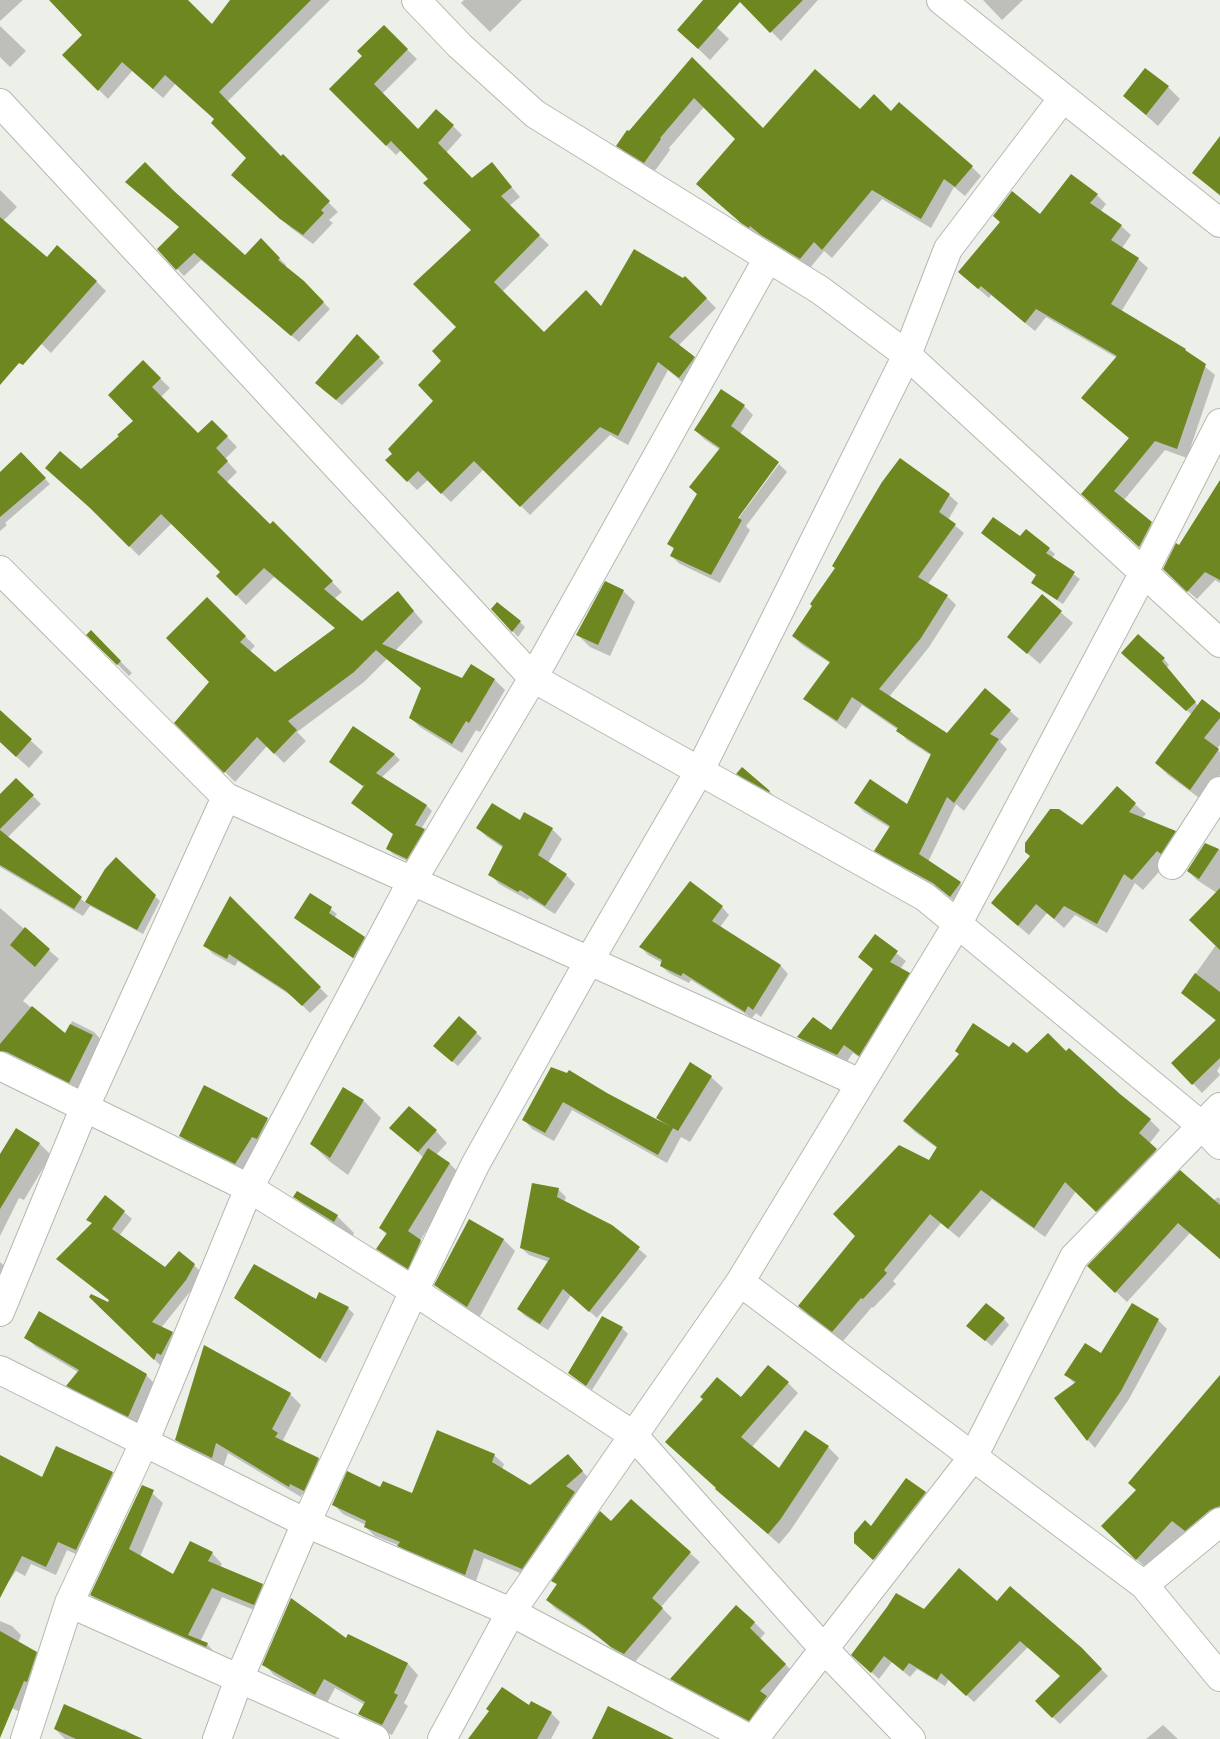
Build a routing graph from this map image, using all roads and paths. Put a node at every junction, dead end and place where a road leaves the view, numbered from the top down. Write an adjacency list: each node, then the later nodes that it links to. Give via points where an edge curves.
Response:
1 (416, 0): 6 (street, via 460,46 535,114)
2 (941, 0): 3 (street)
3 (1063, 98): 5 (street); 7 (street, via 948,249)
4 (0, 103): 12 (street)
5 (1220, 224)
6 (768, 258): 7 (street, via 820,290); 12 (street)
7 (907, 355): 10 (street); 13 (street)
8 (1220, 422): 10 (street)
9 (0, 570): 15 (street)
10 (1144, 572): 11 (street); 18 (street)
11 (1220, 643)
12 (534, 678): 13 (street); 17 (street)
13 (700, 770): 18 (street, via 925,897); 19 (street)
14 (1220, 791): 16 (street)
15 (226, 797): 17 (street); 22 (street)
16 (1172, 865)
17 (412, 881): 19 (street); 24 (street)
18 (958, 923): 21 (street); 23 (street)
19 (589, 961): 21 (street); 26 (street, via 475,1165)
20 (0, 1066): 22 (street)
21 (860, 1083): 25 (street)
22 (84, 1109): 24 (street); 27 (street)
23 (1214, 1126): 31 (street, via 1074,1257)
24 (249, 1188): 26 (street); 30 (street)
25 (740, 1282): 29 (street); 31 (street)
26 (414, 1290): 29 (street); 33 (street)
27 (0, 1312)
28 (0, 1370): 30 (street)
29 (633, 1436): 36 (street); 37 (street)
30 (144, 1443): 33 (street); 35 (street)
31 (973, 1457): 34 (street); 37 (street)
32 (1220, 1522): 34 (street)
33 (306, 1523): 36 (street); 39 (street)
34 (1144, 1584): 38 (street)
35 (69, 1603): 39 (street); 40 (street)
36 (511, 1612): 43 (street); 44 (street)
37 (824, 1649): 45 (street); 46 (street)
38 (1220, 1677)
39 (239, 1679): 41 (street); 42 (street)
40 (24, 1739)
41 (217, 1739)
42 (374, 1739)
43 (442, 1739)
44 (750, 1739)
45 (754, 1739)
46 (911, 1739)

